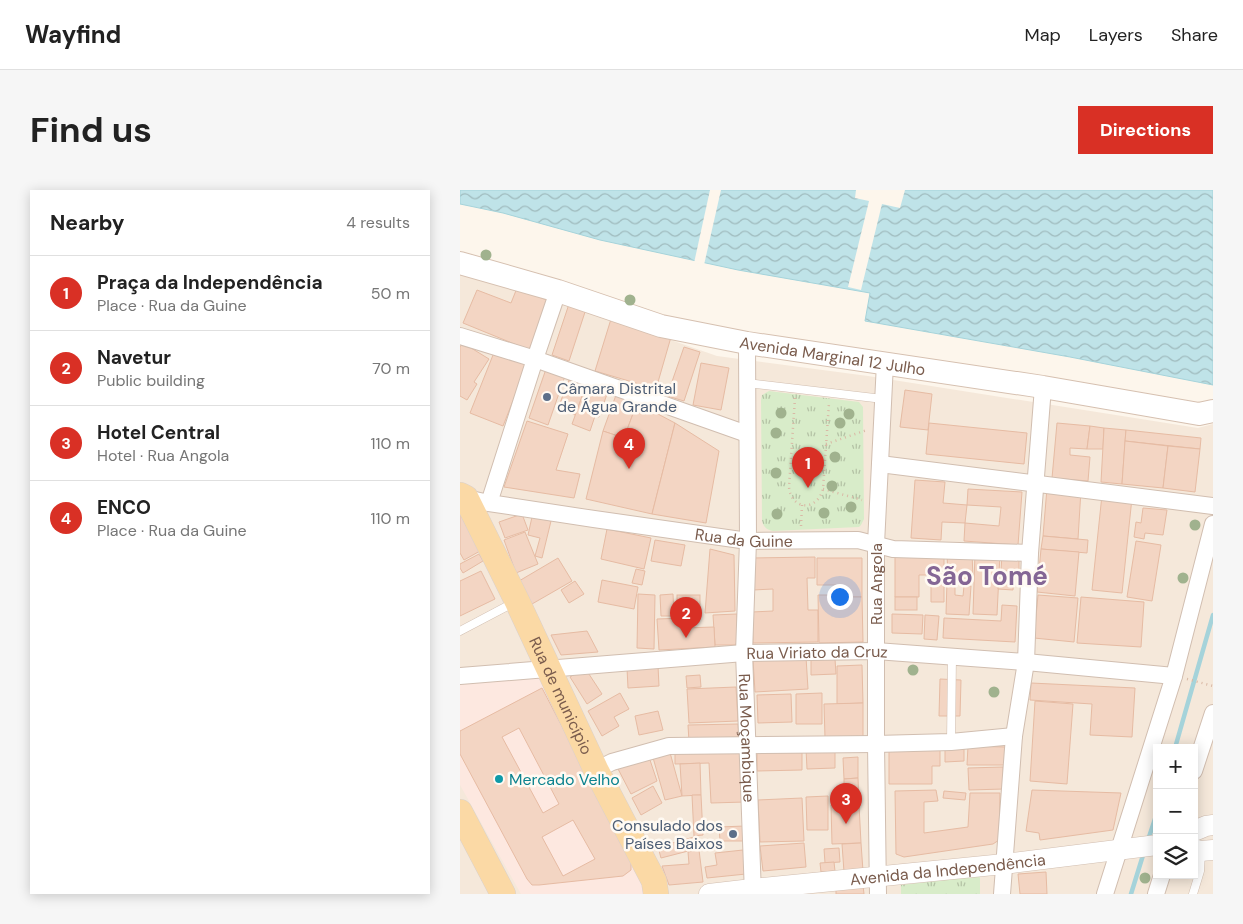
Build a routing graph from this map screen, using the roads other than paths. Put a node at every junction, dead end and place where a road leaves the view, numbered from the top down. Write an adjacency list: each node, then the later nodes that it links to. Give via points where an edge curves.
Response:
1 (460, 263): 2 (main road, Avenida Marginal 12 Julho)
2 (558, 291): 4 (main road, Avenida Marginal 12 Julho, via 661,326); 5 (street)
3 (460, 336): 5 (street)
4 (747, 343): 6 (main road, Avenida Marginal 12 Julho); 7 (street, Rua Moçambique)
5 (535, 360): 11 (street); 14 (street)
6 (885, 363): 8 (main road, Avenida Marginal 12 Julho); 9 (street, Rua Angola)
7 (747, 383): 9 (lane); 11 (street, Rua Moçambique)
8 (1043, 387): 10 (main road, Avenida Marginal 12 Julho, via 1199,414); 13 (street)
9 (883, 399): 12 (street, Rua Angola)
10 (1213, 411)
11 (747, 434): 17 (street, Rua Moçambique)
12 (880, 464): 13 (street); 18 (street, Rua Angola)
13 (1035, 484): 15 (street); 19 (street)
14 (472, 499): 17 (street, Rua da Guine); 20 (main road, Rua de município)
15 (1213, 506)
16 (1213, 524): 28 (street)
17 (748, 541): 18 (street, Rua da Guine, via 858,540); 23 (street, Rua Moçambique)
18 (876, 544): 19 (street, Rua da Guine, via 893,549); 22 (street, Rua Angola)
19 (1030, 552): 25 (street)
20 (517, 601): 21 (lane); 26 (main road, Rua de município)
21 (460, 631)
22 (876, 651): 23 (street, Rua Viriato da Cruz); 24 (street, Rua Viriato da Cruz); 32 (street, Rua Angola)
23 (744, 653): 26 (street, Rua Viriato da Cruz); 33 (street, Rua Moçambique)
24 (952, 656): 25 (street, Rua Viriato da Cruz); 31 (lane)
25 (1026, 662): 28 (street, Rua Viriato da Cruz); 30 (street)
26 (548, 668): 27 (street, Rua Viriato da Cruz); 35 (main road, Rua de município)
27 (460, 676)
28 (1174, 676): 40 (street)
29 (1213, 713): 34 (street)
30 (1014, 736): 31 (street); 42 (street)
31 (951, 742): 32 (street)
32 (876, 744): 33 (street); 44 (street, Rua Angola)
33 (746, 745): 35 (street, via 669,746 612,762); 45 (street, Rua Moçambique)
34 (1198, 759)
35 (596, 770): 47 (main road, Rua de município, via 654,881)
36 (460, 812): 46 (main road)
37 (1213, 825): 38 (street)
38 (1198, 829)
39 (1153, 846): 40 (street, Avenida da Independência)
40 (1125, 849): 42 (street, Avenida da Independência); 50 (street)
41 (1203, 850): 52 (lane)
42 (1004, 864): 44 (street, Avenida da Independência); 49 (street)
43 (1161, 879): 51 (street)
44 (878, 885): 45 (street, Avenida da Independência)
45 (752, 891): 48 (street, Avenida da Independência)
46 (503, 894)
47 (656, 894)
48 (709, 894)
49 (1002, 894)
50 (1105, 894)
51 (1156, 894)
52 (1193, 894)

